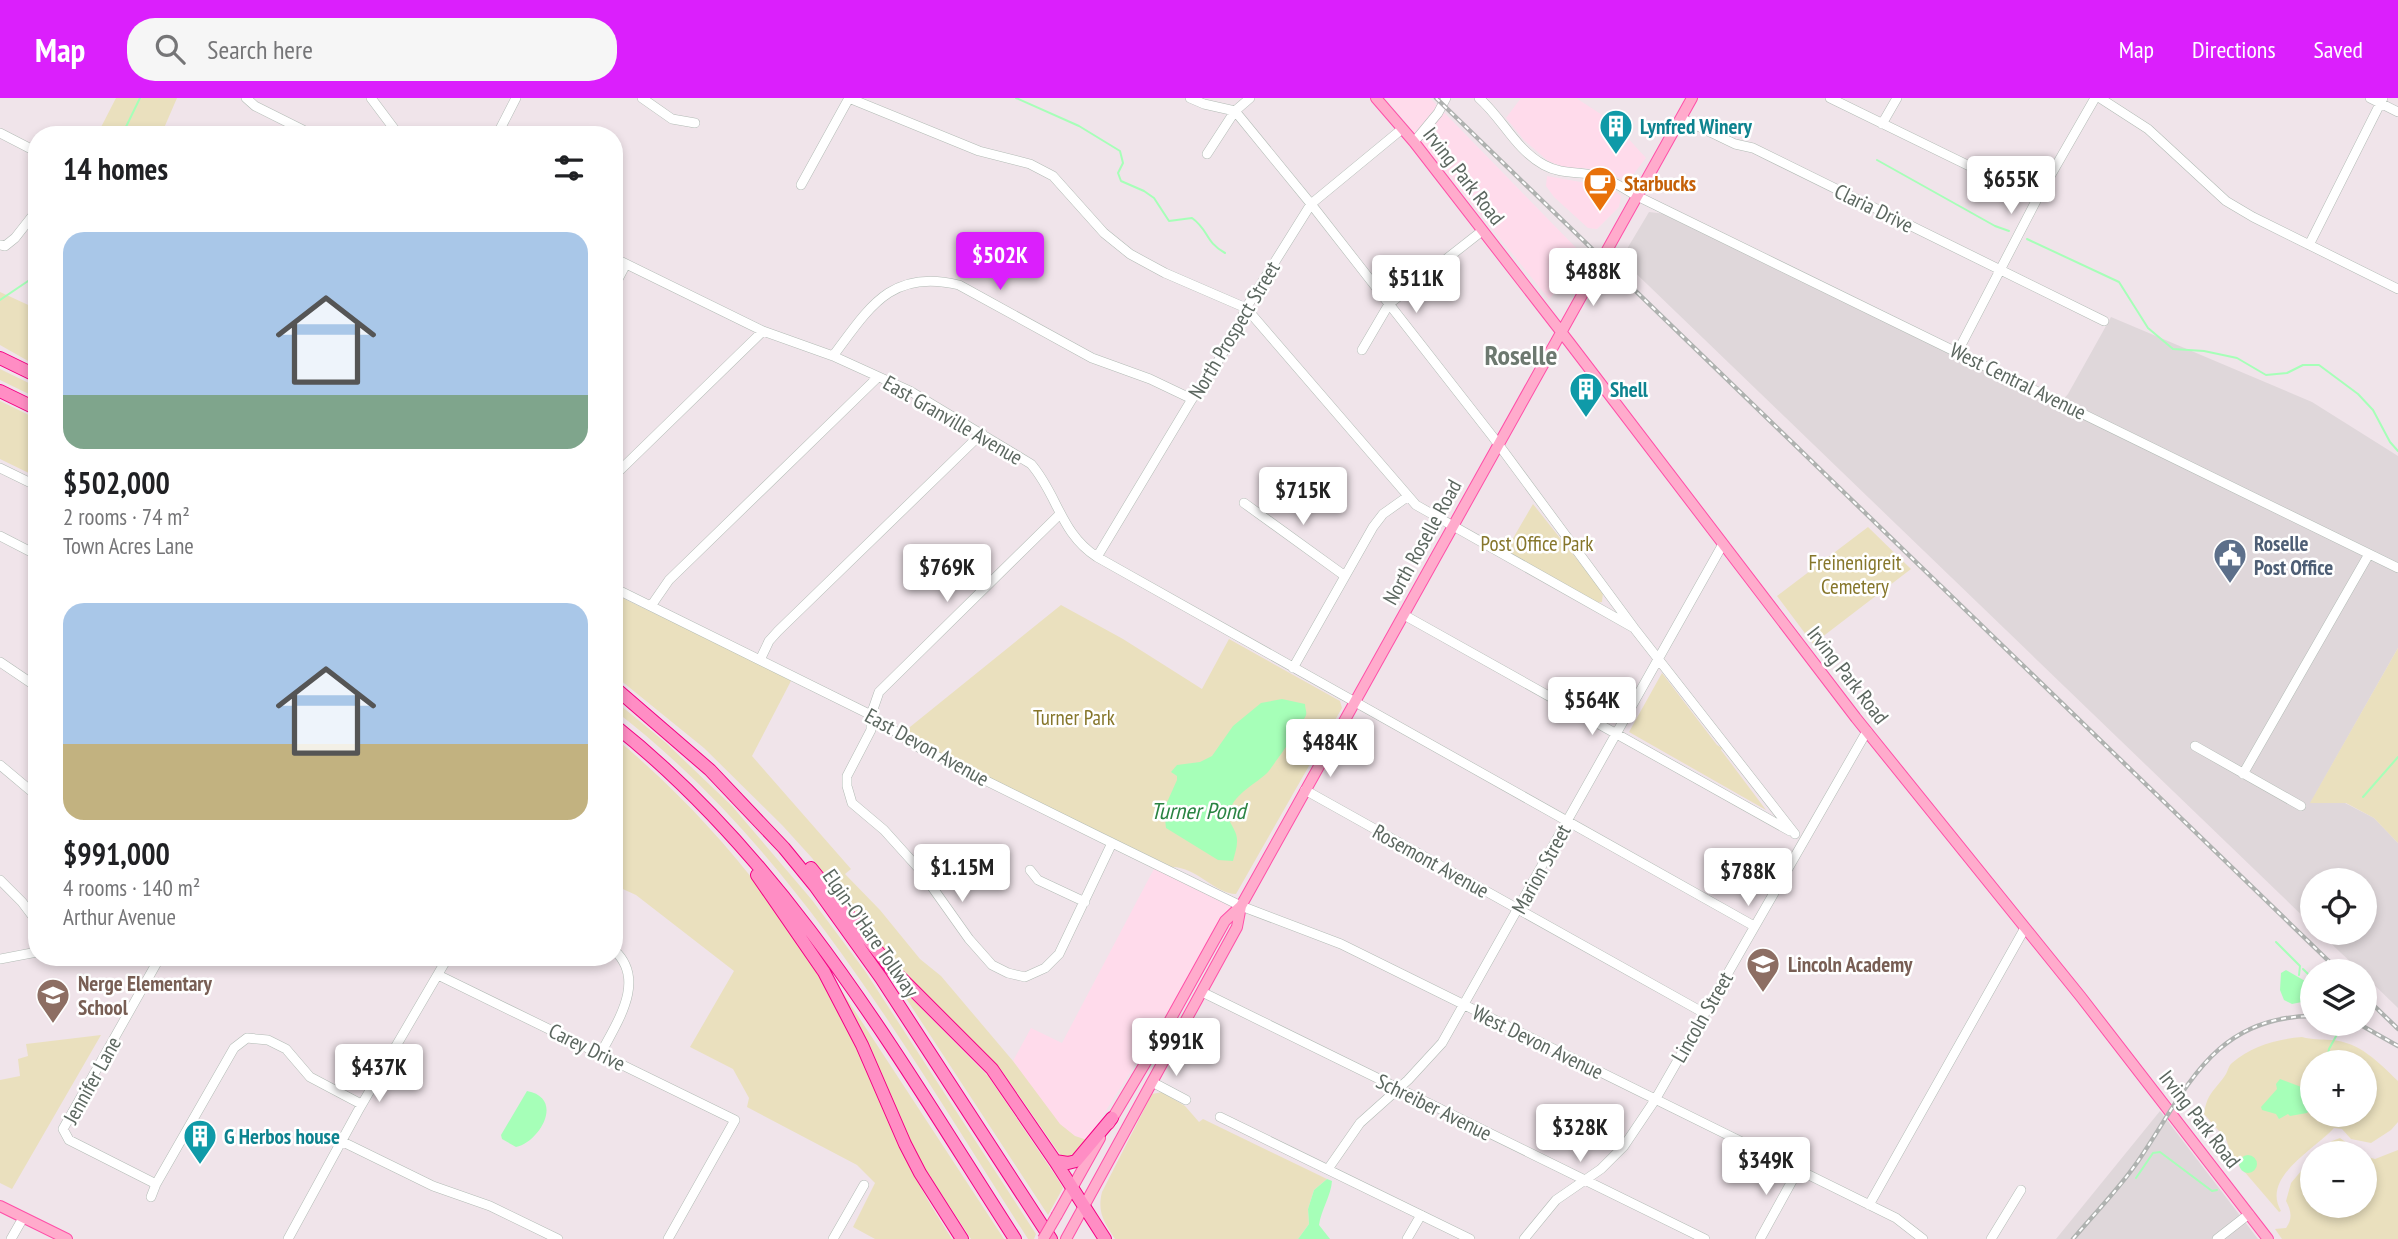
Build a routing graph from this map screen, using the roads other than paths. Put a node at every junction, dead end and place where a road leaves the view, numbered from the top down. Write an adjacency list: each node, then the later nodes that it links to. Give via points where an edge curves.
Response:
1 (246, 98): 22 (street)
2 (371, 98): 23 (street)
3 (516, 98): 24 (street)
4 (642, 98): 20 (street, via 672,119)
5 (849, 98): 30 (street); 44 (street, via 979,151 1046,171 1130,254)
6 (1190, 98): 17 (street)
7 (1250, 98): 17 (street)
8 (1376, 98): 25 (main road, Irving Park Road)
9 (1479, 98): 31 (street, West Central Avenue, via 1514,141 1543,165 1557,172 1603,178)
10 (1692, 98): 19 (main road, North Roselle Road)
11 (1830, 98): 21 (street)
12 (1897, 98): 21 (street)
13 (2098, 98): 32 (street); 37 (street, via 2148,129 2226,201)
14 (2370, 98): 15 (street)
15 (2382, 100): 18 (street); 37 (street)
16 (1445, 101): 27 (street)
17 (1235, 111): 29 (street); 33 (street)
18 (2398, 112)
19 (1681, 118): 31 (main road, North Roselle Road); 40 (street, Claria Drive, via 1753,148)
20 (695, 123)
21 (1882, 124): 32 (street)
22 (295, 126)
23 (391, 126)
24 (502, 126)
25 (1402, 129): 27 (main road, Irving Park Road); 33 (street, North Prospect Street)
26 (0, 134): 28 (street)
27 (1414, 142): 35 (main road, Irving Park Road)
28 (28, 148)
29 (1207, 154)
30 (801, 184)
31 (1637, 196): 47 (main road, North Roselle Road); 49 (street, West Central Avenue)
32 (2037, 199): 40 (street)
33 (1311, 204): 43 (street); 44 (street, North Prospect Street)
34 (28, 221): 36 (street, via 15,238)
35 (1482, 232): 43 (street); 47 (main road, Irving Park Road)
36 (0, 245)
37 (2309, 245): 42 (street)
38 (623, 262): 39 (street, East Granville Avenue)
39 (626, 264): 41 (street); 46 (street, East Granville Avenue)
40 (1999, 269): 45 (street, Claria Drive); 49 (street)
41 (623, 270)
42 (2398, 289)
43 (1389, 304): 48 (street); 58 (street)
44 (1246, 308): 55 (street, North Prospect Street); 62 (street)
45 (2104, 321)
46 (763, 331): 50 (street, East Granville Avenue); 59 (street)
47 (1561, 332): 58 (main road, North Roselle Road); 67 (main road, Irving Park Road)
48 (1362, 350)
49 (1958, 351): 69 (street, West Central Avenue)
50 (833, 356): 53 (street, East Granville Avenue); 55 (street, via 866,312 888,292 905,283 942,280 1092,358)
51 (0, 358): 52 (highway)
52 (28, 372)
53 (878, 377): 57 (street, East Granville Avenue); 74 (street, via 669,580)
54 (0, 391): 56 (highway)
55 (1192, 399): 70 (street, North Prospect Street)
56 (28, 405)
57 (982, 433): 64 (street, East Granville Avenue, via 1031,464); 78 (street, via 778,631)
58 (1499, 445): 65 (main road, North Roselle Road); 76 (street)
59 (623, 467)
60 (0, 468): 61 (street)
61 (28, 482)
62 (1407, 497): 65 (street); 72 (street, via 1378,521)
63 (1244, 503): 72 (street)
64 (1060, 514): 70 (street, East Granville Avenue, via 1077,541); 84 (street, via 887,683)
65 (1453, 527): 75 (main road, North Roselle Road); 76 (street)
66 (0, 536): 68 (street)
67 (1723, 544): 77 (street, Marion Street); 85 (main road, Irving Park Road)
68 (28, 550)
69 (2369, 554): 71 (street, West Central Avenue); 90 (street)
70 (1097, 557): 80 (street, East Granville Avenue)
71 (2398, 568)
72 (1345, 576): 80 (street)
73 (623, 592): 74 (street, East Devon Avenue)
74 (651, 606): 78 (street, East Devon Avenue)
75 (1404, 615): 83 (main road, North Roselle Road); 87 (street)
76 (1634, 628): 77 (street)
77 (1658, 658): 87 (street, Marion Street); 95 (street)
78 (760, 660): 84 (street, East Devon Avenue)
79 (0, 662): 81 (street)
80 (1293, 668): 83 (street, East Granville Avenue)
81 (28, 681)
82 (623, 695): 99 (highway, Elgin-O'Hare Tollway, via 710,770)
83 (1354, 703): 92 (main road, North Roselle Road); 94 (street, East Granville Avenue)
84 (871, 715): 97 (street, East Devon Avenue, via 920,748); 102 (street, via 871,730 847,776 852,803 920,870 992,965 1025,976 1045,968 1059,954)
85 (1867, 732): 96 (street, Lincoln Street); 107 (main road, Irving Park Road)
86 (623, 733): 98 (highway, via 680,782)
87 (1617, 734): 94 (street, Marion Street); 95 (street)
88 (2195, 746): 90 (street)
89 (0, 765): 91 (street)
90 (2243, 774): 93 (street)
91 (28, 788)
92 (1305, 790): 103 (main road, North Roselle Road); 105 (street, Rosemont Avenue)
93 (2301, 806)
94 (1568, 822): 105 (street, Marion Street); 106 (street, East Granville Avenue)
95 (1795, 834): 96 (street)
96 (1804, 839): 106 (street, Lincoln Street)
97 (1112, 843): 102 (street); 103 (street, East Devon Avenue)
98 (742, 846): 148 (highway, via 830,984 920,1173); 149 (highway, via 837,965)
99 (784, 848): 126 (highway, via 807,863 897,975 992,1069); 151 (highway, Elgin-O'Hare Tollway, via 843,922)
100 (1030, 870): 102 (street, via 1038,880)
101 (0, 880): 104 (street)
102 (1085, 902)
103 (1241, 905): 114 (main road, North Roselle Road, via 1237,927); 115 (street, West Devon Avenue, via 1341,944); 124 (main road, North Roselle Road, via 1225,921)
104 (28, 910)
105 (1518, 910): 115 (street, Marion Street); 116 (street, Rosemont Avenue)
106 (1754, 926): 116 (street, Lincoln Street)
107 (2025, 928): 135 (street); 138 (main road, Irving Park Road)
108 (28, 954): 109 (street)
109 (0, 959)
110 (623, 962): 117 (street, via 630,988)
111 (155, 966): 130 (street, Jennifer Lane, via 63,1129 69,1140)
112 (443, 966): 113 (street)
113 (438, 975): 117 (street, Carey Drive); 122 (street)
114 (1202, 992): 118 (main road, North Roselle Road); 119 (street, Schreiber Avenue)
115 (1465, 1006): 119 (street, Marion Street, via 1436,1052); 121 (street, West Devon Avenue)
116 (1704, 1013): 121 (street, Lincoln Street)
117 (601, 1053): 146 (street, Carey Drive, via 735,1120)
118 (1152, 1082): 120 (street); 137 (main road, North Roselle Road)
119 (1396, 1089): 127 (street, Marion Street, via 1360,1123); 129 (street, Schreiber Avenue)
120 (1186, 1100)
121 (1655, 1100): 128 (street, West Devon Avenue); 129 (street, Lincoln Street, via 1625,1146)
122 (361, 1104): 125 (street); 130 (street, via 310,1077 286,1049 268,1040 247,1038 234,1048)
123 (1220, 1117): 127 (street)
124 (1112, 1118): 126 (highway, via 1076,1161); 132 (main road, North Roselle Road)
125 (341, 1141): 144 (street); 145 (street)
126 (1055, 1161): 132 (highway)
127 (1328, 1169): 139 (street)
128 (1798, 1170): 135 (street, West Devon Avenue); 157 (street)
129 (1583, 1180): 155 (street, Lincoln Street, via 1556,1200); 156 (street, Schreiber Avenue)
130 (156, 1184): 134 (street)
131 (864, 1185): 147 (street)
132 (1072, 1188): 137 (highway); 150 (main road, North Roselle Road, bridge)
133 (2021, 1190): 159 (street)
134 (151, 1197)
135 (1869, 1205): 158 (street, West Devon Avenue)
136 (0, 1206): 140 (main road)
137 (1084, 1206): 141 (main road, North Roselle Road); 152 (highway)
138 (2249, 1214): 160 (street); 161 (main road, Irving Park Road)
139 (1420, 1215): 153 (street); 154 (street)
140 (23, 1217): 142 (street); 143 (main road)
141 (1068, 1236)
142 (11, 1239)
143 (67, 1239)
144 (288, 1239)
145 (558, 1239)
146 (668, 1239)
147 (833, 1239)
148 (962, 1239)
149 (1015, 1239)
150 (1043, 1239)
151 (1051, 1239)
152 (1105, 1239)
153 (1407, 1239)
154 (1470, 1239)
155 (1524, 1239)
156 (1705, 1239)
157 (1760, 1239)
158 (1923, 1239)
159 (1991, 1239)
160 (2217, 1239)
161 (2269, 1239)

